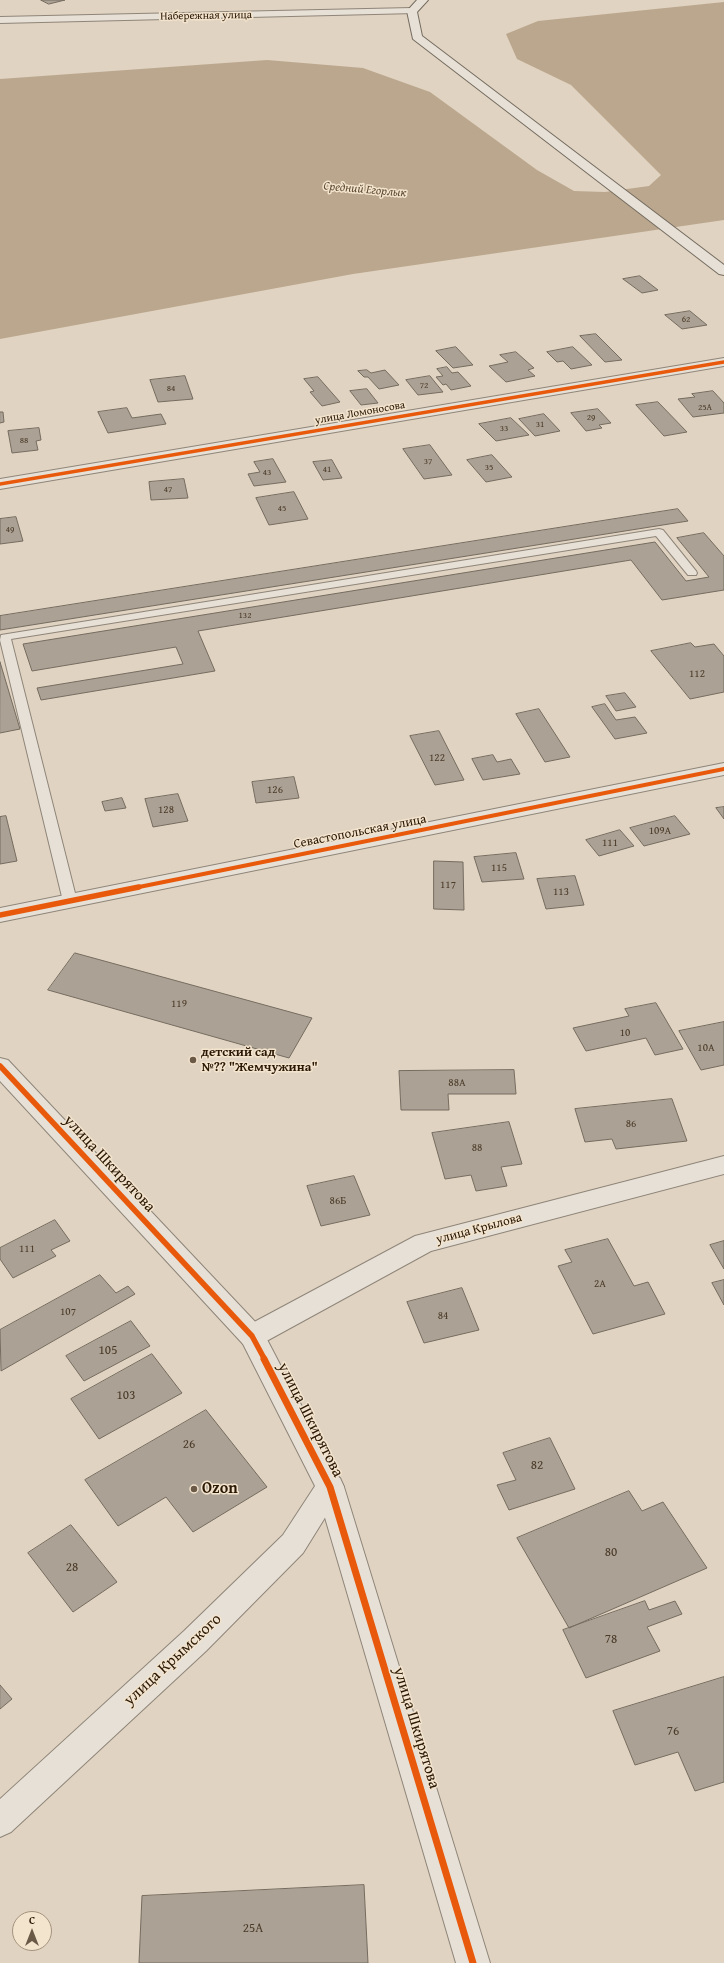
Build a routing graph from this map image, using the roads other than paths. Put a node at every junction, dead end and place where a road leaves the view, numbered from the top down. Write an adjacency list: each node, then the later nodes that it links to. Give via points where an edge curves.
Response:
1 (423, 0): 2 (street)
2 (412, 11): 3 (street, Набережная улица); 4 (street, via 417,37)
3 (0, 20)
4 (724, 272)
5 (724, 362): 6 (street, улица Ломоносова)
6 (0, 484)
7 (692, 573): 9 (lane, via 659,532 5,637)
8 (724, 769): 9 (street, Севастопольская улица)
9 (70, 901): 10 (street, Севастопольская улица)
10 (0, 916)
11 (0, 1066): 13 (street, улица Шкирятова)
12 (724, 1164): 13 (street, улица Крылова, via 424,1243)
13 (252, 1336): 14 (street, улица Шкирятова)
14 (330, 1487): 15 (street, улица Крымского, via 293,1544 195,1641); 16 (street, улица Шкирятова)
15 (0, 1821)
16 (473, 1963)

